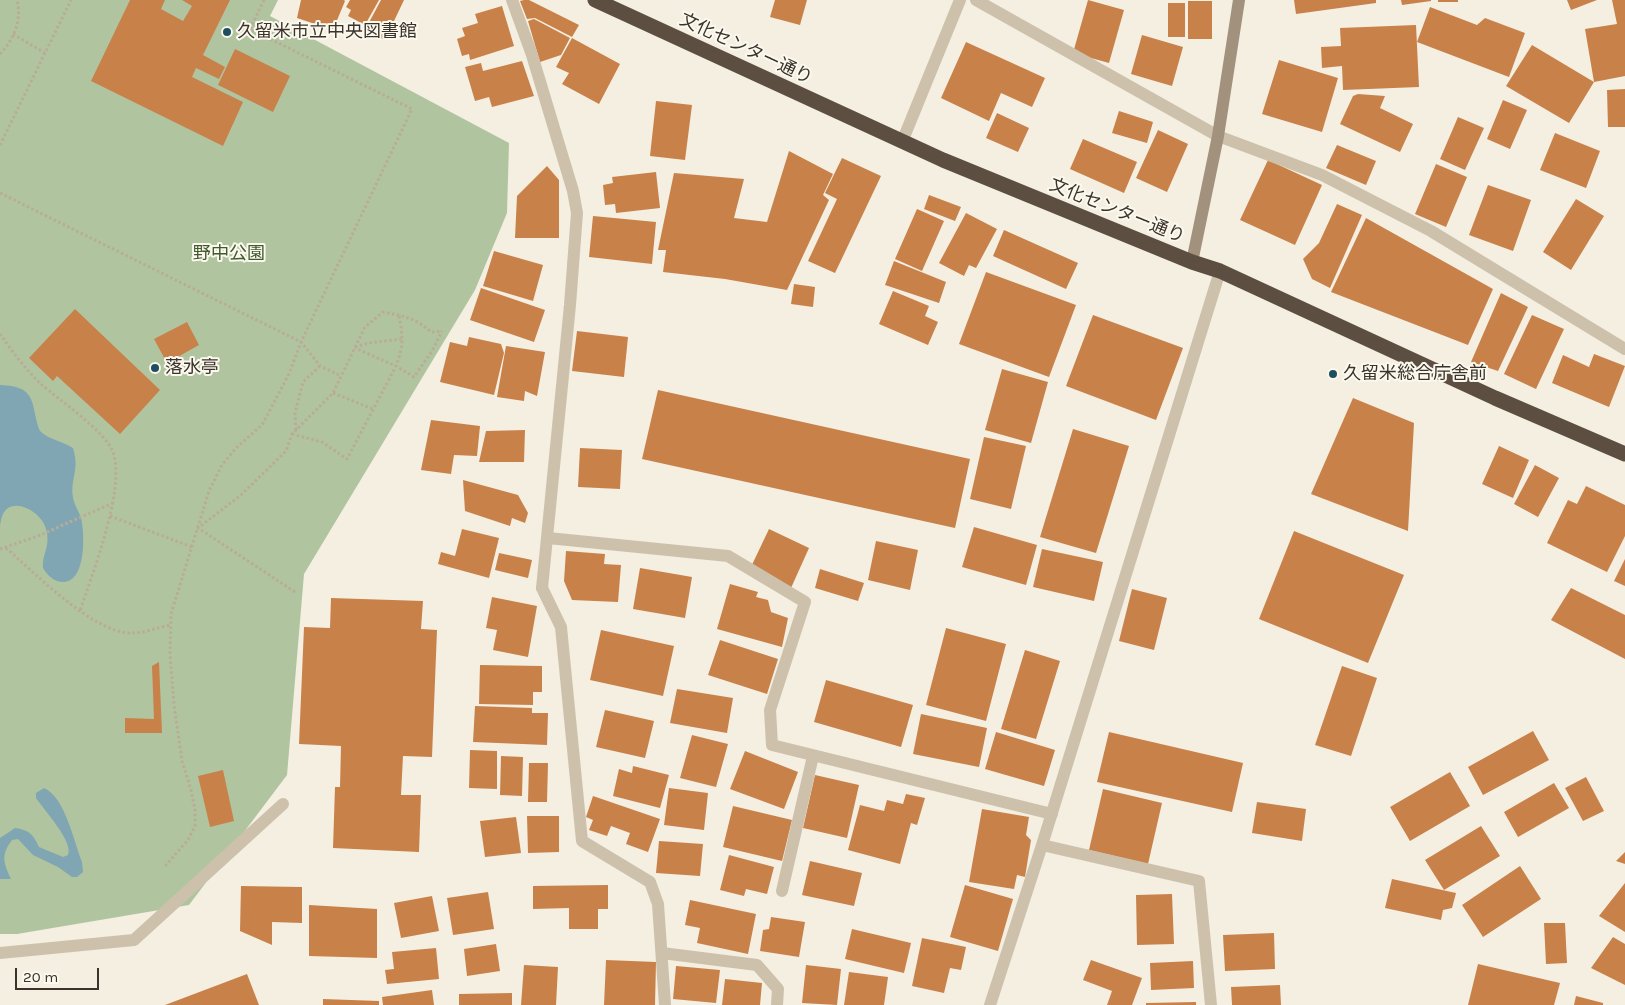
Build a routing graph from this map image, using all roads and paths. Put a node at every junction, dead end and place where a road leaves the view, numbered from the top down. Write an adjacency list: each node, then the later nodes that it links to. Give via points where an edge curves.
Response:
1 (17, 0): 9 (path, via 19,7)
2 (72, 0): 10 (path)
3 (264, 0): 22 (path, via 250,29 412,109)
4 (512, 0): 36 (street, via 532,55 577,212)
5 (595, 0): 13 (highway, 文化センター通り)
6 (960, 0): 13 (street)
7 (976, 0): 12 (street)
8 (1239, 0): 12 (street)
9 (13, 34): 10 (path); 11 (path)
10 (45, 53): 14 (path)
11 (0, 54)
12 (1218, 136): 17 (street); 24 (street, via 1322,175 1431,231)
13 (902, 142): 17 (highway, 文化センター通り)
14 (0, 146)
15 (0, 193): 16 (path); 22 (path)
16 (0, 199)
17 (1192, 262): 18 (highway, 文化センター通り)
18 (1220, 271): 32 (highway, 文化センター通り); 45 (street)
19 (399, 315): 21 (path); 23 (path, via 383,312 364,327); 26 (path, via 420,322 431,332 442,331 414,377)
20 (0, 334): 33 (path, via 40,383 99,433 112,451 115,469)
21 (402, 339): 23 (path); 26 (path)
22 (301, 342): 25 (path); 35 (path, via 289,374 262,425 222,464 209,491)
23 (355, 348): 26 (path); 27 (path)
24 (1625, 349)
25 (320, 366): 27 (path); 30 (path, via 303,382 295,413)
26 (396, 366): 29 (path)
27 (341, 376): 28 (path)
28 (333, 393): 29 (path); 30 (path)
29 (373, 409): 31 (path, via 347,458 322,442)
30 (296, 431): 31 (path)
31 (292, 434): 35 (path, via 286,451 241,495)
32 (1625, 454)
33 (113, 503): 34 (path); 38 (path)
34 (110, 516): 37 (path); 41 (path)
35 (198, 528): 37 (path); 40 (path)
36 (548, 538): 43 (street, via 728,556 805,602 770,710 772,745); 50 (street, via 542,588 561,628 582,841 650,882 658,904)
37 (192, 547): 42 (path, via 171,614)
38 (6, 548): 39 (path); 41 (path)
39 (0, 550)
40 (295, 592)
41 (80, 611): 42 (path, via 105,628 130,634)
42 (171, 625): 47 (path, via 174,704 182,761 195,810 195,826 188,840)
43 (813, 756): 45 (street); 48 (street)
44 (283, 804): 49 (street, via 134,940)
45 (1052, 814): 46 (street)
46 (1042, 845): 53 (street); 54 (street, via 1199,881)
47 (165, 866)
48 (782, 891)
49 (0, 953)
50 (662, 953): 51 (street); 52 (street, via 757,965 778,990)
51 (665, 1005)
52 (777, 1005)
53 (988, 1005)
54 (1211, 1005)

